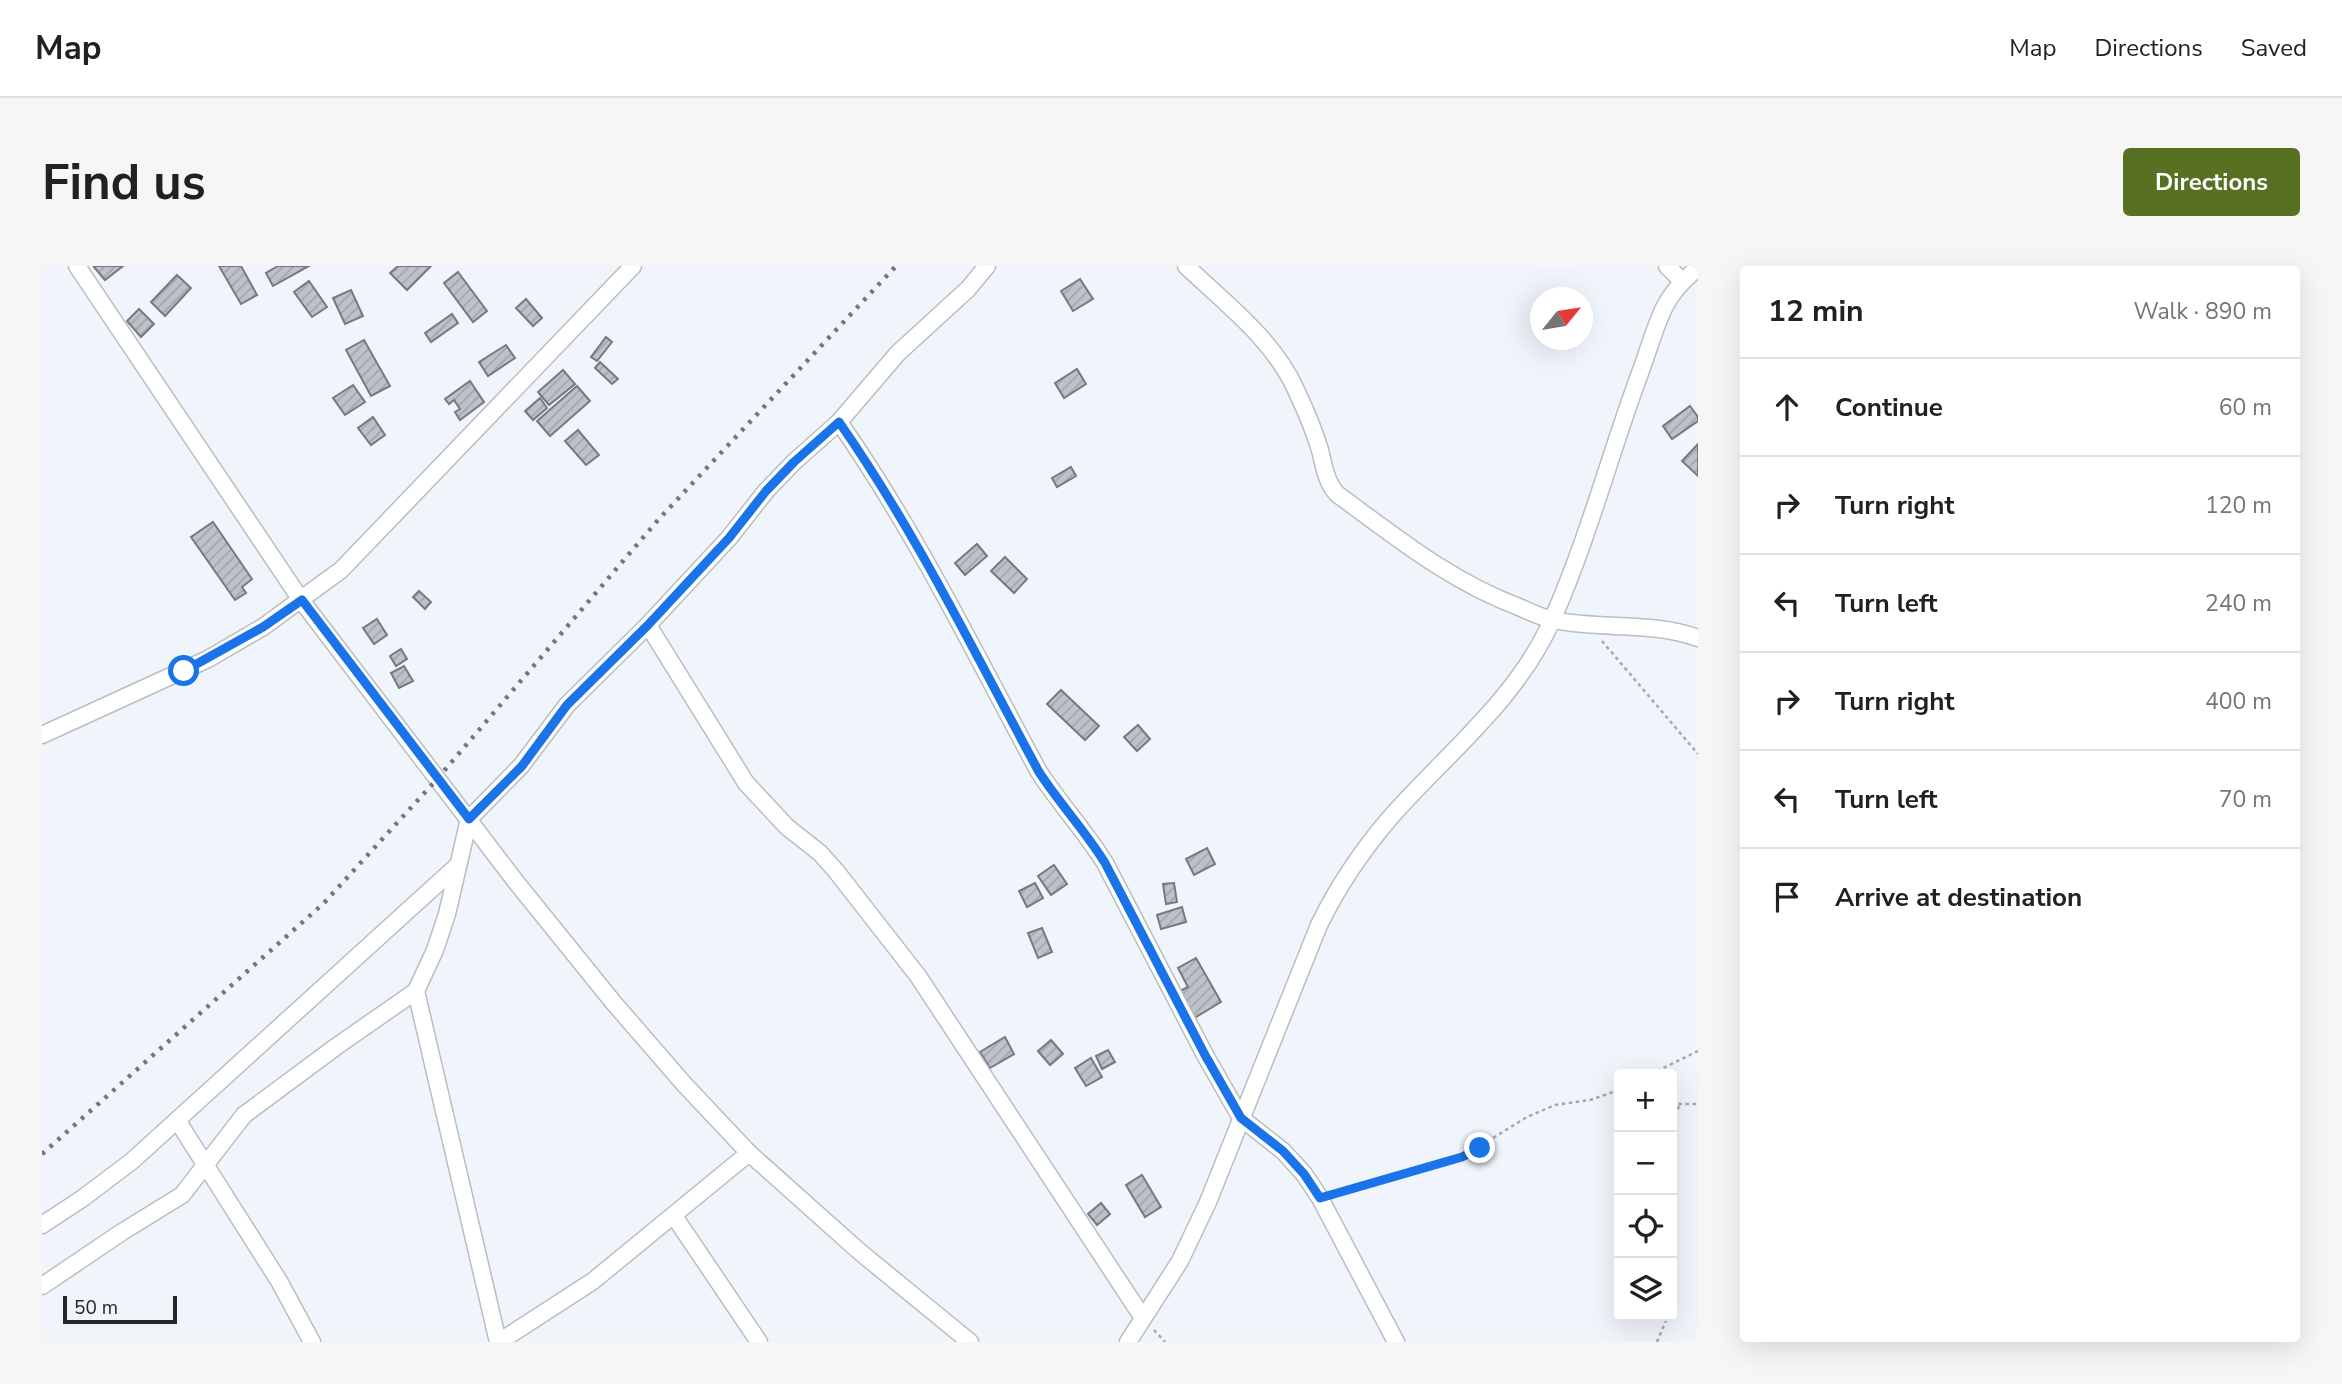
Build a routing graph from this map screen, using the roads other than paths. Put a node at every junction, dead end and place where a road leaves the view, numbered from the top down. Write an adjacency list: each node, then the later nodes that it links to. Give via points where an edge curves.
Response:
1 (77, 266): 9 (street)
2 (633, 266): 9 (street, via 341,570)
3 (987, 266): 8 (street, via 898,353)
4 (1186, 266): 10 (street, via 1275,355 1295,387 1330,486 1337,494 1464,583)
5 (1667, 266): 7 (street)
6 (1698, 268): 7 (street)
7 (1682, 281): 10 (street, via 1664,308)
8 (839, 422): 11 (street, via 766,491); 17 (street, via 915,542 1039,772 1105,863)
9 (302, 600): 13 (street, via 208,659); 14 (street)
10 (1552, 620): 12 (street, via 1661,629); 17 (street, via 1527,668 1390,819 1338,886)
11 (648, 625): 14 (street, via 567,705 522,766); 24 (street, via 746,783 787,827 820,853 918,976)
12 (1698, 638)
13 (42, 735)
14 (469, 819): 15 (street); 19 (street, via 614,1002)
15 (458, 865): 16 (street, via 443,926); 18 (street)
16 (416, 991): 20 (street, via 244,1115); 26 (street)
17 (1241, 1118): 24 (street, via 1180,1261); 30 (street, via 1304,1174)
18 (177, 1120): 20 (street); 22 (street, via 131,1161)
19 (749, 1153): 21 (street); 28 (street)
20 (206, 1165): 23 (street, via 182,1195); 25 (street)
21 (674, 1216): 26 (street, via 593,1281); 27 (street)
22 (42, 1225)
23 (42, 1286)
24 (1143, 1318): 29 (street)
25 (312, 1342)
26 (498, 1342)
27 (760, 1342)
28 (970, 1342)
29 (1128, 1342)
30 (1396, 1342)

